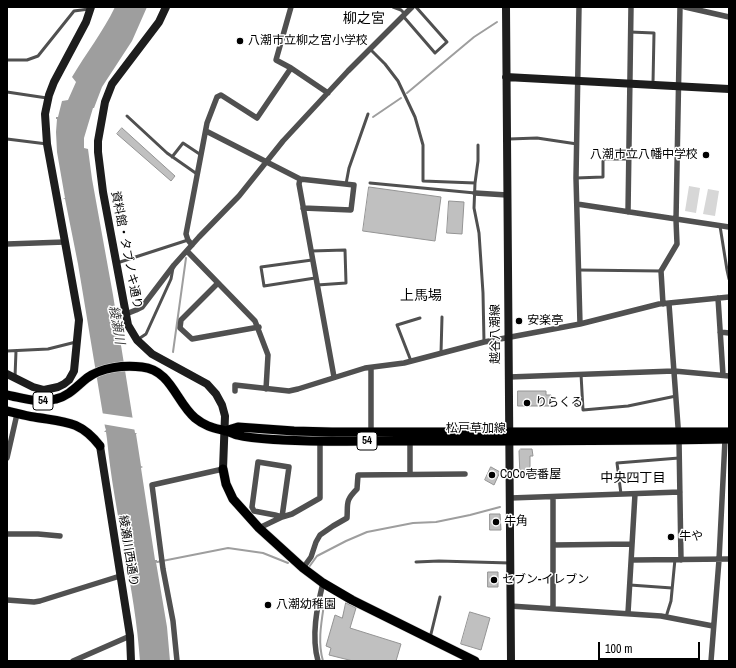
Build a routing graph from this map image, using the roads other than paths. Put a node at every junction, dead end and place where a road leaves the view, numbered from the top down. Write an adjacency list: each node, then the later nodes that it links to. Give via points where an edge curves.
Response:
1 (166, 7): 60 (street, 資料館・タブノキ通り, via 160,22 112,84 102,115 98,152)
2 (291, 7): 18 (street, via 276,60)
3 (393, 7): 13 (lane)
4 (412, 7): 13 (street)
5 (416, 7): 13 (lane, via 447,42 434,53)
6 (506, 7): 19 (street, 越谷八潮線)
7 (579, 7): 20 (street)
8 (631, 7): 15 (street)
9 (680, 7): 23 (street)
10 (685, 7): 12 (street)
11 (91, 8): 17 (lane, via 74,11 38,56 27,60); 27 (street)
12 (708, 9): 14 (street)
13 (404, 15): 16 (street)
14 (729, 17)
15 (630, 32): 21 (street); 22 (lane, via 654,33)
16 (370, 49): 26 (street); 44 (lane, via 398,81 415,117 423,145 423,181)
17 (7, 60)
18 (291, 68): 26 (street); 30 (street, via 257,118 221,95 217,97)
19 (506, 77): 20 (street); 32 (street, 越谷八潮線)
20 (578, 81): 21 (street); 34 (street)
21 (630, 84): 22 (street); 38 (street)
22 (652, 85): 23 (street)
23 (679, 86): 24 (street); 51 (street)
24 (729, 89)
25 (7, 92): 27 (lane)
26 (328, 93): 39 (street)
27 (48, 98): 33 (street, via 45,114)
28 (368, 114): 45 (lane)
29 (127, 116): 37 (lane)
30 (206, 131): 36 (street); 39 (street)
31 (7, 139): 33 (lane)
32 (507, 139): 34 (lane, via 537,138); 47 (street, 越谷八潮線)
33 (47, 144): 54 (street)
34 (577, 144): 41 (street)
35 (478, 145): 44 (lane)
36 (201, 155): 37 (lane, via 182,143); 40 (street)
37 (172, 157): 40 (lane)
38 (628, 159): 41 (lane, via 603,159 603,178); 50 (street)
39 (266, 161): 42 (street); 55 (street, via 238,196)
40 (197, 174): 55 (street, via 186,234)
41 (576, 178): 48 (street)
42 (300, 179): 45 (street); 49 (street)
43 (370, 183): 46 (lane)
44 (475, 183): 46 (lane)
45 (346, 184): 49 (street, via 354,185 351,210)
46 (475, 193): 47 (street); 81 (lane)
47 (507, 195): 78 (street, 越谷八潮線)
48 (577, 204): 50 (street); 62 (street)
49 (303, 208): 58 (street)
50 (628, 212): 51 (street)
51 (676, 220): 52 (street); 63 (street, via 677,244)
52 (720, 226): 53 (street); 65 (lane)
53 (729, 227)
54 (65, 242): 56 (street); 80 (street, via 78,313)
55 (190, 243): 57 (street); 60 (lane)
56 (7, 244)
57 (187, 251): 61 (street); 66 (street)
58 (311, 251): 59 (street); 67 (lane, via 345,250 346,283)
59 (312, 260): 64 (street); 64 (lane, via 261,267 264,286)
60 (116, 263): 71 (street, 資料館・タブノキ通り)
61 (174, 266): 71 (street, via 142,306); 79 (lane, via 171,279 146,334)
62 (578, 270): 63 (lane); 74 (street)
63 (661, 271): 70 (street)
64 (315, 278): 67 (street)
65 (729, 279)
66 (218, 283): 75 (street); 75 (street, via 181,320 180,328 192,339)
67 (317, 285): 92 (street)
68 (729, 297): 69 (street)
69 (718, 298): 70 (street); 76 (street)
70 (666, 304): 74 (street); 87 (street)
71 (126, 314): 79 (street, 資料館・タブノキ通り, via 128,325)
72 (442, 317): 84 (lane)
73 (420, 318): 85 (lane, via 397,324)
74 (580, 324): 78 (street)
75 (258, 327): 94 (street, via 268,355)
76 (720, 332): 77 (street); 89 (street)
77 (729, 333)
78 (509, 338): 81 (street); 93 (street, 越谷八潮線)
79 (137, 340): 100 (street, 資料館・タブノキ通り, via 152,354 194,376 212,389 222,405)
80 (78, 342): 83 (lane, via 48,349); 90 (street, via 74,371 69,380 58,388 38,389)
81 (484, 342): 84 (street)
82 (7, 351): 83 (lane)
83 (16, 351): 90 (lane)
84 (441, 353): 85 (street)
85 (411, 361): 86 (street)
86 (371, 368): 92 (street); 101 (street)
87 (674, 371): 88 (street); 89 (street); 97 (street)
88 (581, 374): 93 (street); 97 (lane, via 583,410 628,406)
89 (722, 375): 91 (street)
90 (11, 376)
91 (729, 376)
92 (334, 377): 94 (street, via 294,390)
93 (509, 377): 102 (street, 越谷八潮線)
94 (266, 389): 95 (street, via 235,385)
95 (235, 390)
96 (7, 395): 100 (main road, 松戸草加線 / 54, via 32,400 57,399 103,370 121,367 150,368 158,372 197,420 216,430)
97 (676, 396): 103 (street)
98 (7, 411): 99 (main road, 54)
99 (17, 414): 107 (main road, 54, via 71,423 83,429); 108 (street)
100 (225, 431): 101 (main road, 松戸草加線 / 54, via 238,427); 105 (main road, 松戸草加線 / 54, via 238,436 261,439); 110 (street, 資料館・タブノキ通り)
101 (371, 432): 102 (main road, 松戸草加線 / 54)
102 (510, 436): 103 (main road, 松戸草加線 / 54); 106 (main road, 松戸草加線 / 54); 117 (street, 越谷八潮線)
103 (678, 436): 104 (main road, 松戸草加線 / 54); 109 (street)
104 (728, 437): 127 (street)
105 (320, 441): 106 (main road, 松戸草加線 / 54); 118 (street, via 320,498)
106 (410, 441): 111 (street)
107 (100, 446): 131 (street, 綾瀬川西通り)
108 (7, 458)
109 (679, 458): 113 (street); 114 (lane, via 618,463)
110 (223, 468): 119 (main road, via 226,484 233,498); 146 (street, via 152,484)
111 (410, 474): 112 (street); 130 (street, via 358,475 357,489 348,501 347,518 320,535 311,557)
112 (464, 474)
113 (680, 492): 115 (street); 126 (street)
114 (621, 494): 115 (street); 116 (street)
115 (635, 494): 122 (street)
116 (553, 497): 117 (street); 123 (street)
117 (510, 498): 129 (street, 越谷八潮線)
118 (282, 517): 118 (street, via 289,466 258,462 252,507 254,512); 119 (street)
119 (259, 528): 130 (main road)
120 (7, 534): 121 (street)
121 (60, 536)
122 (632, 544): 123 (street); 125 (street)
123 (553, 545): 138 (street)
124 (729, 559): 127 (street)
125 (632, 560): 126 (street); 133 (street)
126 (678, 560): 127 (street); 134 (lane)
127 (719, 560): 141 (street)
128 (416, 562): 129 (lane)
129 (510, 563): 137 (street, 越谷八潮線)
130 (303, 568): 132 (main road)
131 (120, 576): 136 (street, via 40,601); 142 (street, 綾瀬川西通り)
132 (323, 583): 143 (main road); 147 (street, via 315,629)
133 (630, 585): 134 (lane); 139 (street)
134 (672, 588): 140 (lane)
135 (440, 598): 143 (lane)
136 (7, 600)
137 (510, 606): 138 (street); 149 (street, 越谷八潮線)
138 (553, 608): 139 (street)
139 (628, 613): 140 (street)
140 (666, 617): 141 (street)
141 (713, 626): 150 (street)
142 (130, 636): 144 (street); 145 (street, 綾瀬川西通り)
143 (430, 638): 148 (main road)
144 (73, 661)
145 (131, 661)
146 (177, 661)
147 (318, 661)
148 (475, 661)
149 (510, 661)
150 (711, 661)

